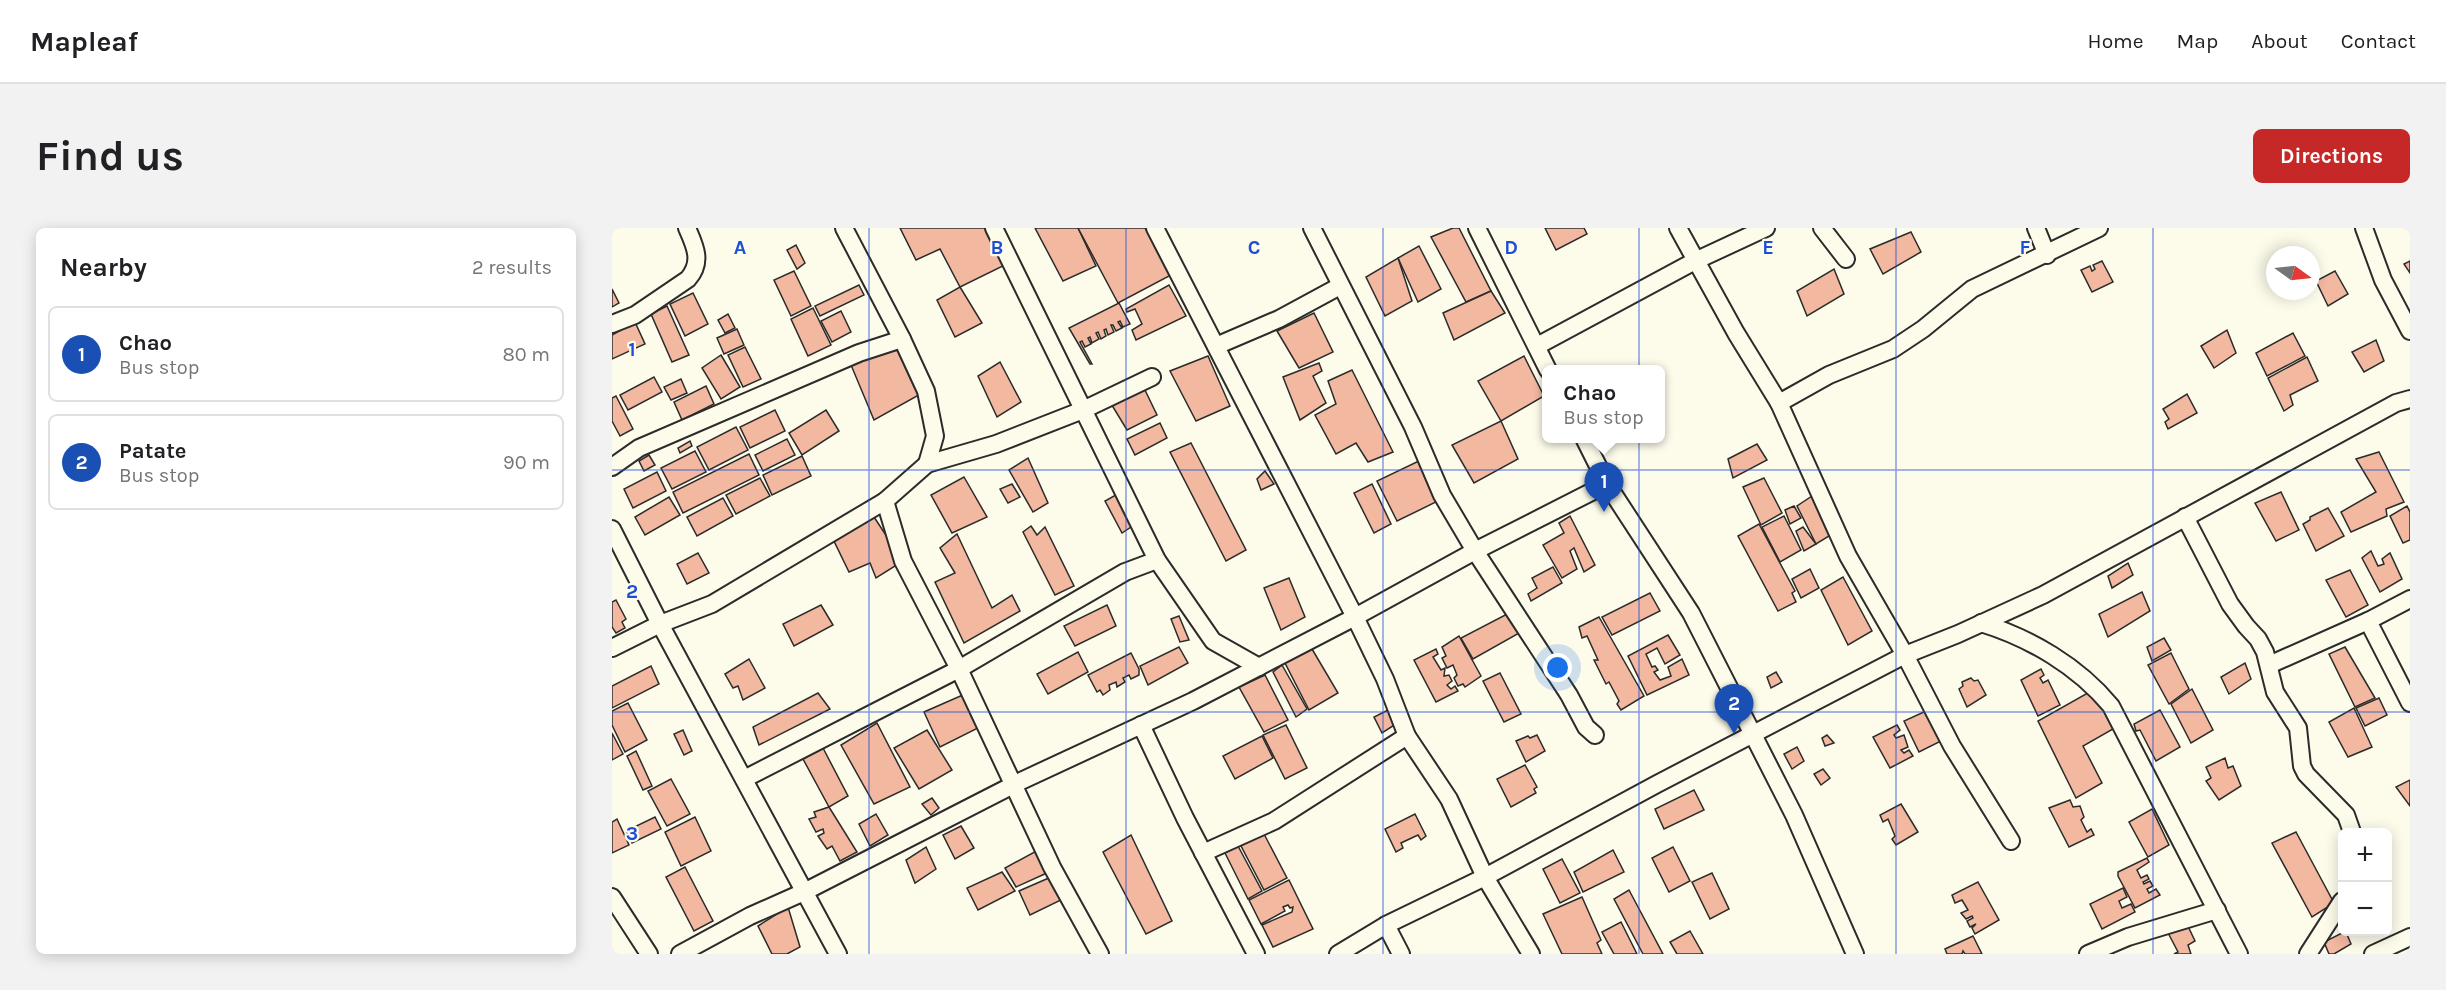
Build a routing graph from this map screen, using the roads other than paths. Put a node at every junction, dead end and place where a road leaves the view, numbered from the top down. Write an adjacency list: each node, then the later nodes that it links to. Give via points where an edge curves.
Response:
1 (687, 228): 17 (street, via 696,248 694,273 635,315)
2 (844, 228): 19 (street)
3 (994, 228): 26 (street)
4 (1155, 228): 20 (street)
5 (1312, 228): 16 (street)
6 (1477, 228): 21 (street)
7 (1678, 228): 15 (street)
8 (1766, 228): 15 (street)
9 (1822, 228): 14 (street)
10 (2036, 228): 13 (street)
11 (2099, 228): 13 (street)
12 (2364, 228): 18 (street, via 2383,280)
13 (2047, 255): 25 (street, via 1972,289 1893,349 1829,375)
14 (1846, 259)
15 (1695, 261): 21 (street); 25 (street)
16 (1340, 286): 20 (street, via 1279,319); 34 (street, via 1413,427 1442,495)
17 (612, 324)
18 (2410, 331)
19 (902, 339): 28 (street, via 926,392 935,436); 29 (street, via 859,353 639,448)
20 (1216, 346): 37 (street)
21 (1537, 346): 22 (street)
22 (1546, 365)
23 (1152, 377): 26 (street)
24 (2410, 399): 32 (street)
25 (1779, 403): 42 (street, via 1848,556)
26 (1083, 410): 28 (street, via 996,444); 35 (street)
27 (1586, 443): 30 (street)
28 (927, 464): 31 (street)
29 (612, 467)
30 (1607, 484): 34 (street); 49 (street, via 1691,613)
31 (885, 501): 40 (street, via 712,604); 45 (street, via 903,561)
32 (2185, 517): 39 (street, via 2052,590); 43 (street, via 2230,604 2258,639)
33 (612, 529): 40 (street)
34 (1475, 550): 37 (street); 48 (street, via 1586,727)
35 (1157, 560): 44 (street, via 1213,641); 45 (street, via 1125,572)
36 (2410, 599): 38 (street)
37 (1355, 617): 44 (street); 50 (street)
38 (2368, 621): 43 (street); 46 (street)
39 (1981, 623): 42 (street); 60 (street, via 2037,647 2095,687 2111,706)
40 (660, 624): 41 (street); 51 (street)
41 (612, 648)
42 (1905, 655): 49 (street); 54 (street, via 1952,746)
43 (2269, 665): 53 (street, via 2275,692 2298,728 2306,774 2346,815)
44 (1258, 667): 47 (street)
45 (959, 669): 51 (street); 52 (street)
46 (2410, 703)
47 (1141, 725): 52 (street); 55 (street)
48 (1595, 735)
49 (1753, 735): 56 (street); 71 (street, via 1794,815)
50 (1407, 736): 55 (street, via 1274,821); 56 (street, via 1449,799)
51 (744, 779): 57 (street)
52 (1014, 785): 57 (street); 66 (street, via 1052,867)
53 (2351, 828)
54 (2011, 841)
55 (1203, 853): 67 (street)
56 (1485, 877): 61 (street); 70 (street)
57 (804, 892): 64 (street); 65 (street)
58 (612, 897): 63 (street)
59 (2338, 909): 74 (street)
60 (2217, 910): 72 (street); 73 (street)
61 (1386, 925): 68 (street); 69 (street)
62 (2406, 944): 75 (street)
63 (649, 954)
64 (680, 954)
65 (838, 954)
66 (1100, 954)
67 (1256, 954)
68 (1338, 954)
69 (1401, 954)
70 (1530, 954)
71 (1855, 954)
72 (2088, 954)
73 (2239, 954)
74 (2308, 954)
75 (2373, 954)

